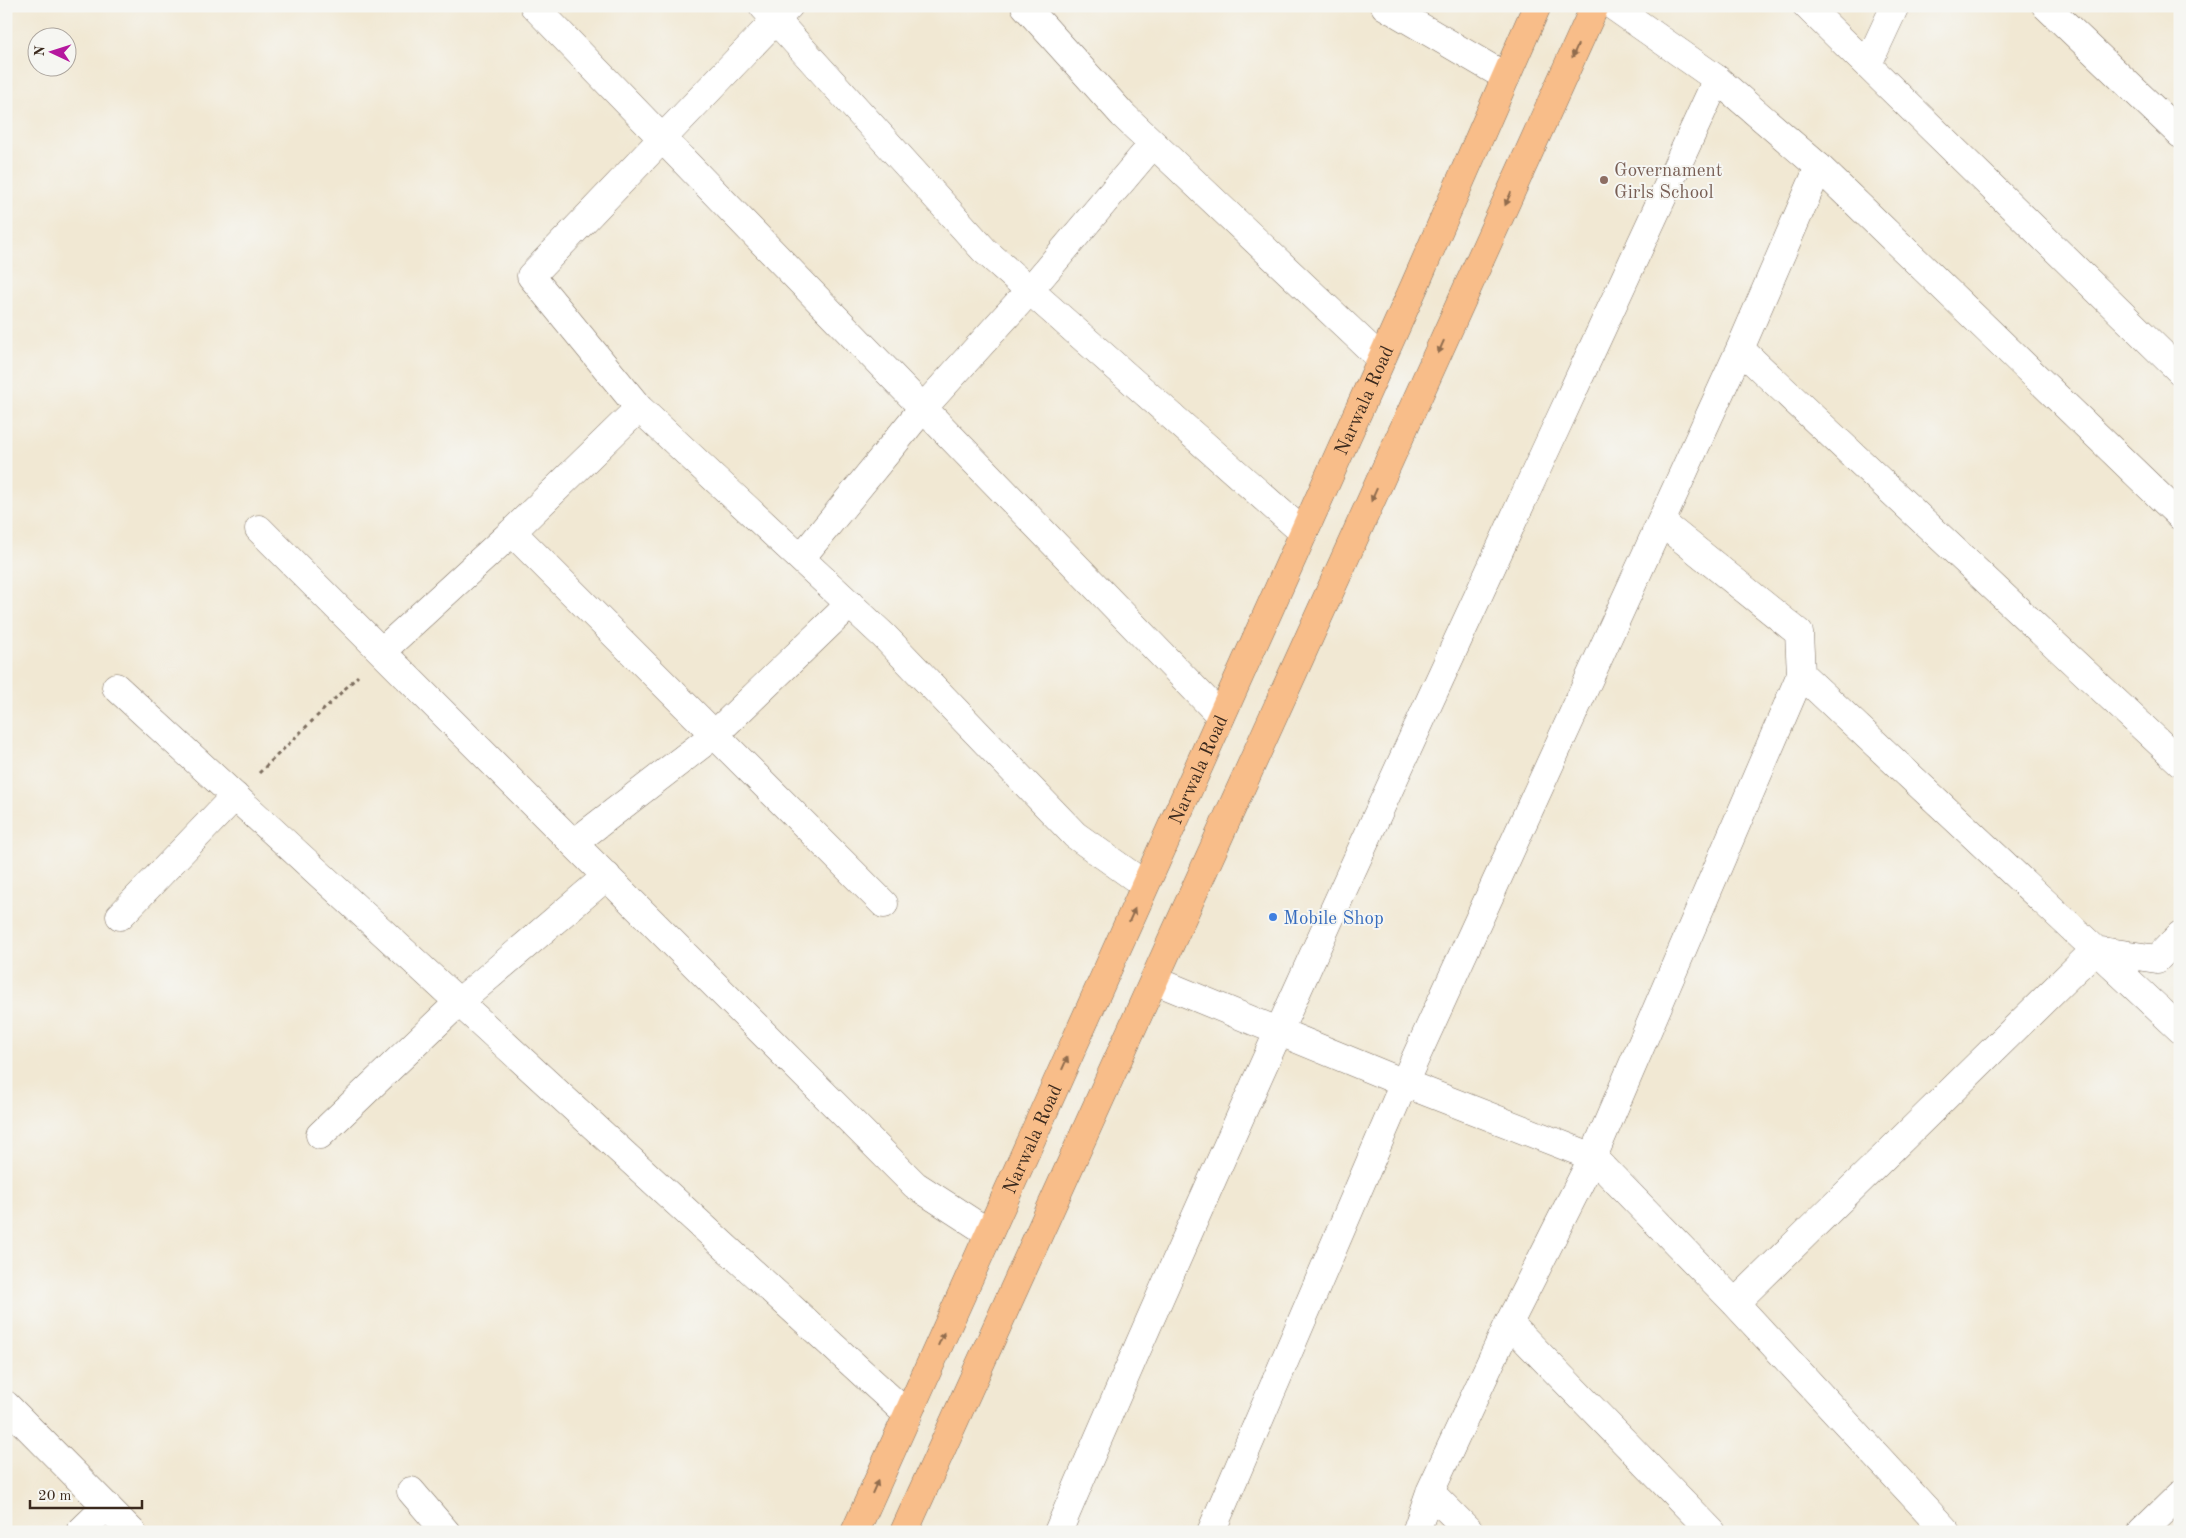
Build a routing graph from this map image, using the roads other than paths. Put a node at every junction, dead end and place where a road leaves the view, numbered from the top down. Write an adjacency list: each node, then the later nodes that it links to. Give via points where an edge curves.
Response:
1 (534, 6): 15 (street)
2 (1025, 6): 16 (street)
3 (1385, 6): 12 (street)
4 (1537, 6): 12 (main road, Narwala Road)
5 (1595, 6): 45 (main road, one-way to 45)
6 (1613, 6): 13 (street)
7 (1807, 6): 11 (street)
8 (1895, 6): 11 (street)
9 (2046, 6): 14 (street)
10 (776, 11): 15 (street); 18 (street, via 984,250)
11 (1868, 64): 21 (street)
12 (1506, 77): 20 (main road, Narwala Road)
13 (1717, 79): 17 (street); 48 (street)
14 (2180, 134)
15 (662, 139): 22 (street, via 531,276); 23 (street)
16 (1153, 144): 18 (street); 20 (street)
17 (1819, 167): 19 (street); 24 (street)
18 (1030, 290): 23 (street); 28 (street)
19 (1740, 349): 25 (street); 36 (street)
20 (1381, 359): 28 (main road, Narwala Road)
21 (2180, 372)
22 (639, 408): 27 (street); 29 (street)
23 (923, 408): 29 (street); 34 (street)
24 (2180, 516)
25 (1661, 522): 32 (street, via 1799,632); 49 (street)
26 (259, 529): 31 (street)
27 (512, 532): 31 (street); 35 (street)
28 (1304, 533): 34 (main road, Narwala Road)
29 (801, 558): 30 (street)
30 (850, 604): 35 (street); 40 (street, via 885,636 1075,835)
31 (382, 652): 38 (street)
32 (1801, 674): 44 (street); 51 (street)
33 (116, 687): 37 (street)
34 (1221, 716): 40 (main road, Narwala Road)
35 (714, 735): 38 (street); 41 (street)
36 (2180, 762)
37 (235, 796): 42 (street); 46 (street)
38 (574, 843): 39 (street)
39 (607, 876): 46 (street); 52 (street, via 915,1185)
40 (1145, 885): 52 (main road, Narwala Road, one-way to 40)
41 (884, 904)
42 (120, 916)
43 (2180, 935): 44 (street, via 2157,959)
44 (2096, 950): 47 (street); 53 (street)
45 (1154, 980): 48 (street); 65 (main road)
46 (459, 1002): 50 (street); 56 (street)
47 (2180, 1029)
48 (1278, 1032): 49 (street); 66 (street, via 1146,1325)
49 (1404, 1083): 51 (street); 67 (street)
50 (320, 1135)
51 (1593, 1157): 53 (street); 54 (street)
52 (989, 1233): 56 (main road, Narwala Road, one-way to 52)
53 (1735, 1303): 71 (street)
54 (1509, 1323): 58 (street); 70 (street)
55 (6, 1405): 60 (street)
56 (908, 1415): 64 (main road, Narwala Road, one-way to 56)
57 (411, 1491): 63 (street)
58 (1430, 1492): 68 (street); 69 (street)
59 (2180, 1495): 72 (street)
60 (106, 1506): 61 (street); 62 (street)
61 (80, 1532)
62 (132, 1532)
63 (446, 1532)
64 (855, 1532)
65 (904, 1532)
66 (1058, 1532)
67 (1211, 1532)
68 (1416, 1532)
69 (1470, 1532)
70 (1712, 1532)
71 (1946, 1532)
72 (2142, 1532)

